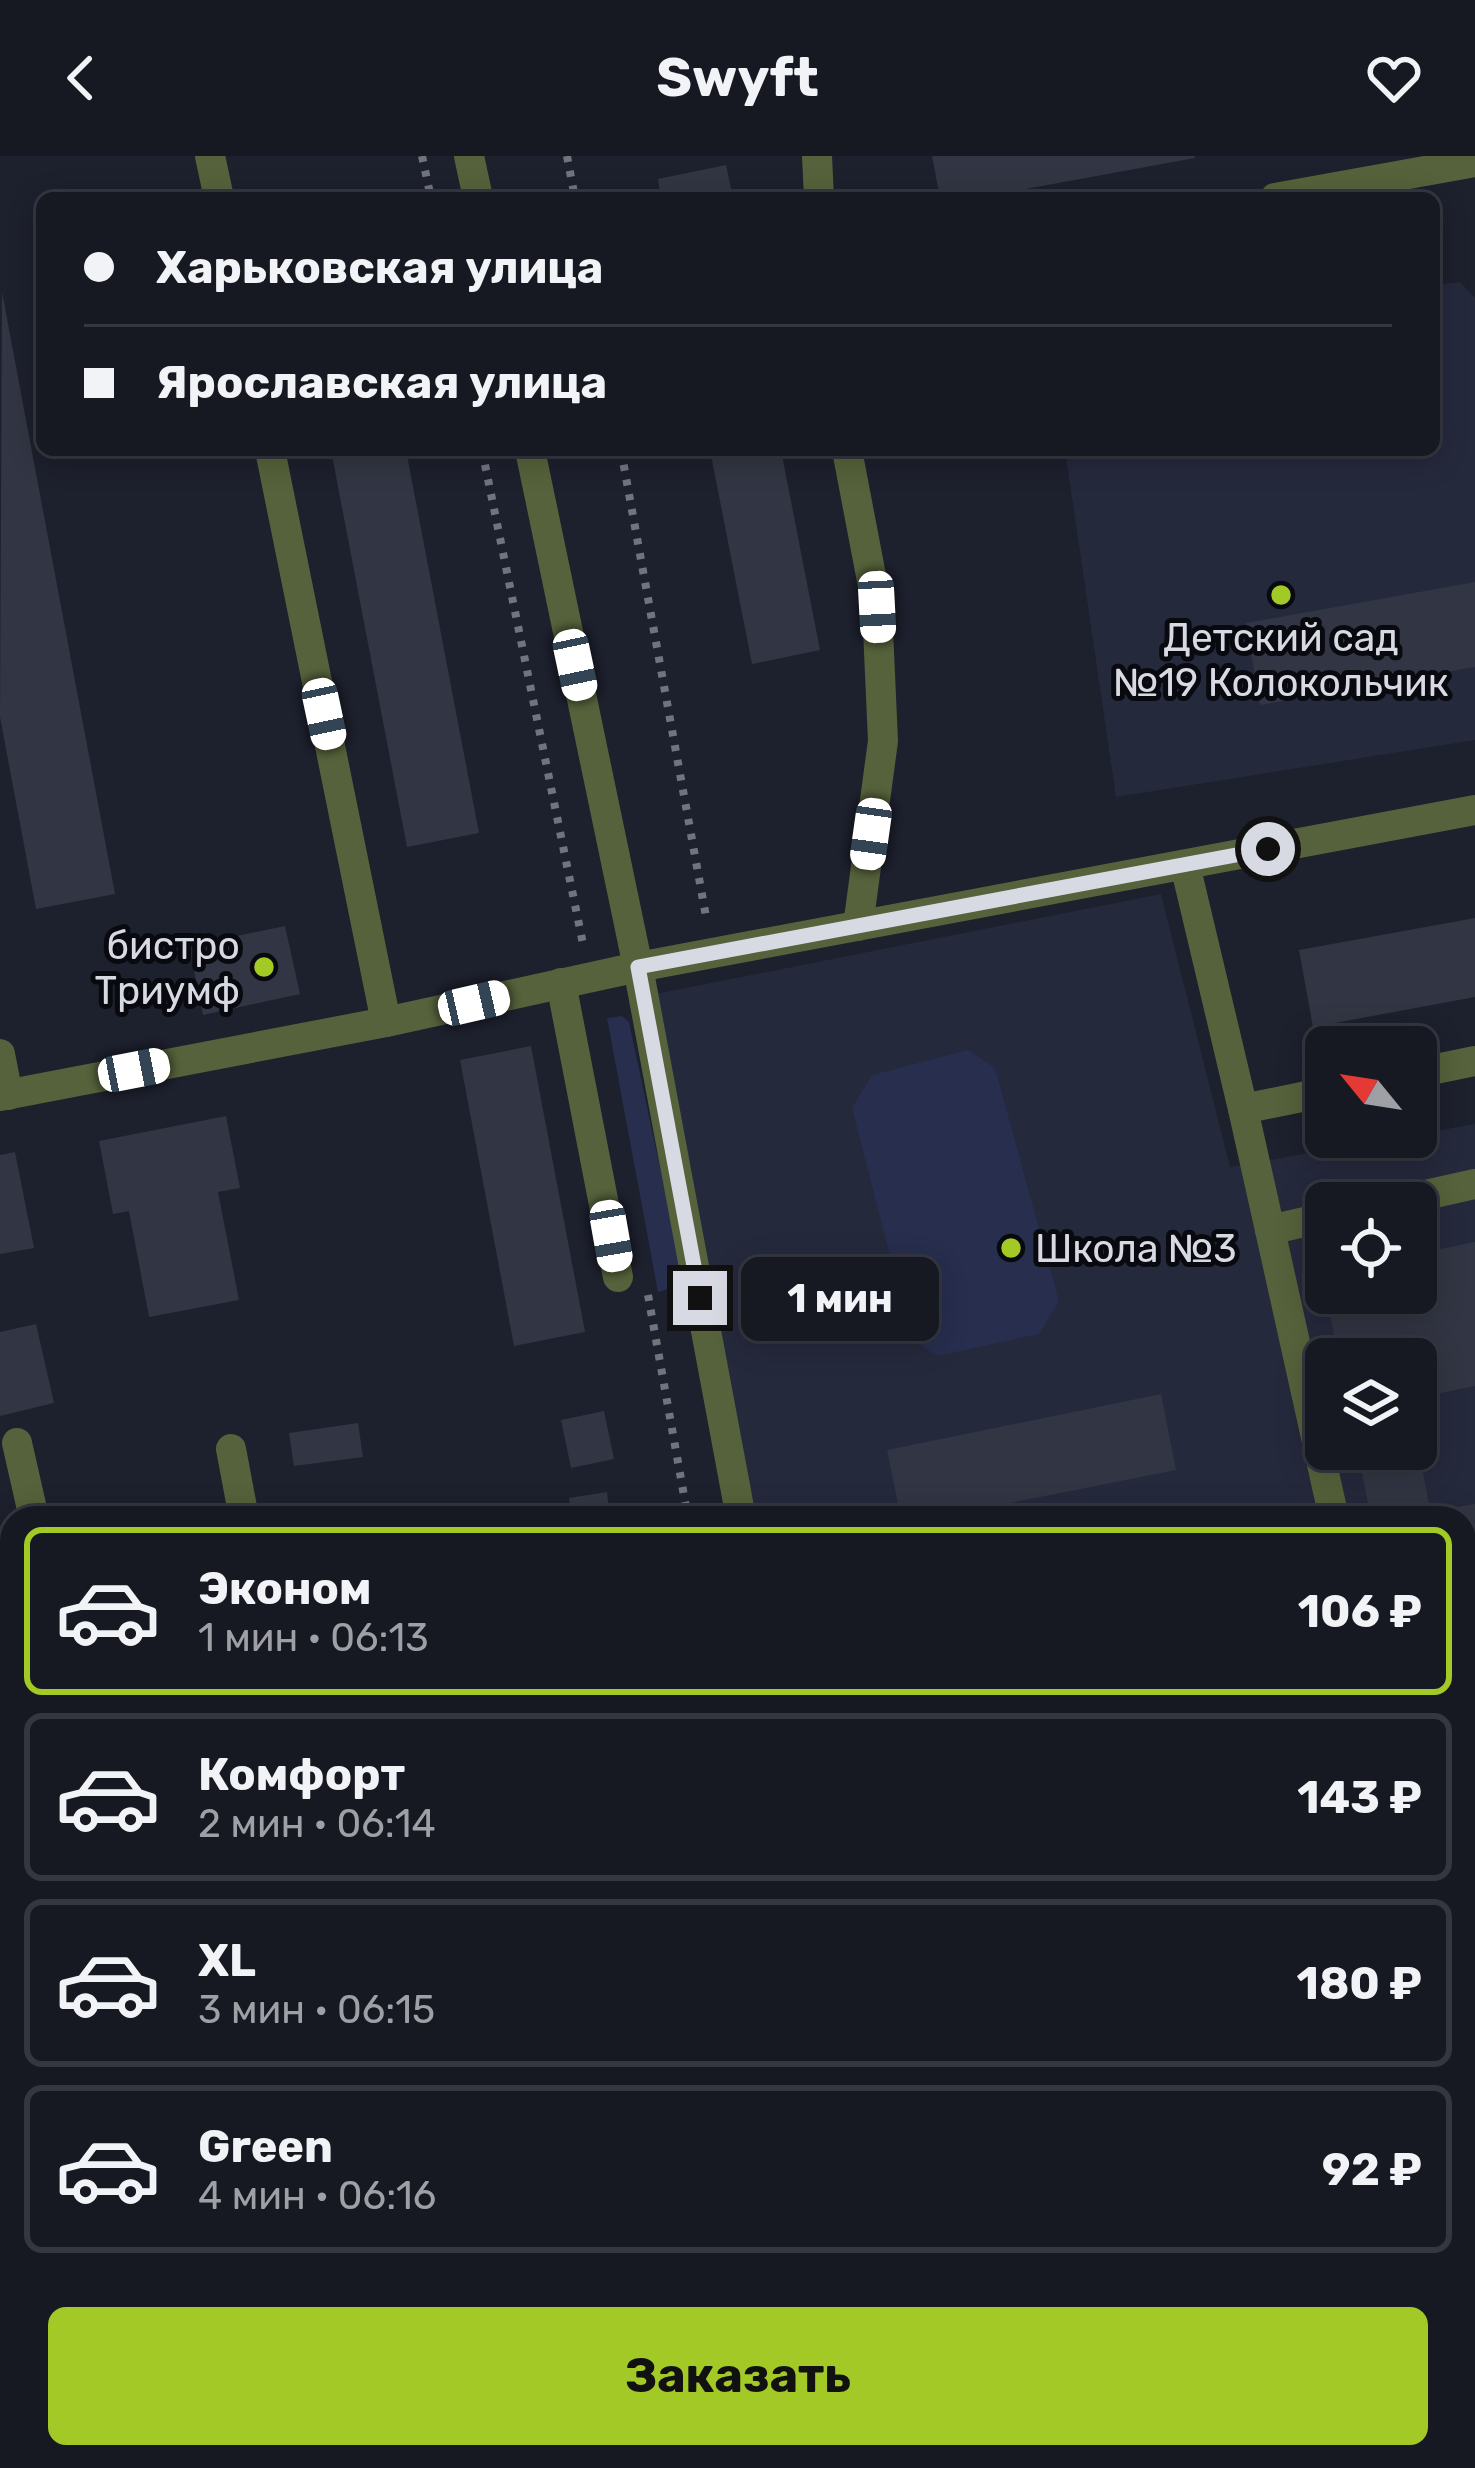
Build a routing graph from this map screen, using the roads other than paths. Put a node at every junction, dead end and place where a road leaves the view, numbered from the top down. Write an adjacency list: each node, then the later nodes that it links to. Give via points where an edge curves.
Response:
1 (210, 156): 5 (street)
2 (469, 156): 6 (street)
3 (818, 156): 7 (street)
4 (1475, 162): 8 (street)
5 (218, 192)
6 (477, 192)
7 (819, 192)
8 (1309, 192)
9 (271, 456): 17 (street)
10 (531, 456): 15 (street)
11 (848, 456): 14 (street, via 877,607 883,741)
12 (1475, 810): 13 (street)
13 (1185, 865): 14 (street); 23 (street)
14 (858, 926): 15 (street)
15 (638, 967): 16 (street); 33 (street)
16 (561, 983): 17 (street); 28 (street)
17 (386, 1022): 21 (street)
18 (0, 1054): 21 (street)
19 (1475, 1061): 20 (street)
20 (1437, 1069)
21 (4, 1095)
22 (1305, 1096): 23 (street)
23 (1243, 1108): 27 (street)
24 (1475, 1184): 25 (street)
25 (1437, 1192)
26 (1305, 1222): 27 (street)
27 (1270, 1230): 34 (street)
28 (618, 1277)
29 (16, 1443): 31 (street)
30 (231, 1449): 32 (street)
31 (31, 1506)
32 (242, 1506)
33 (739, 1506)
34 (1331, 1506)

